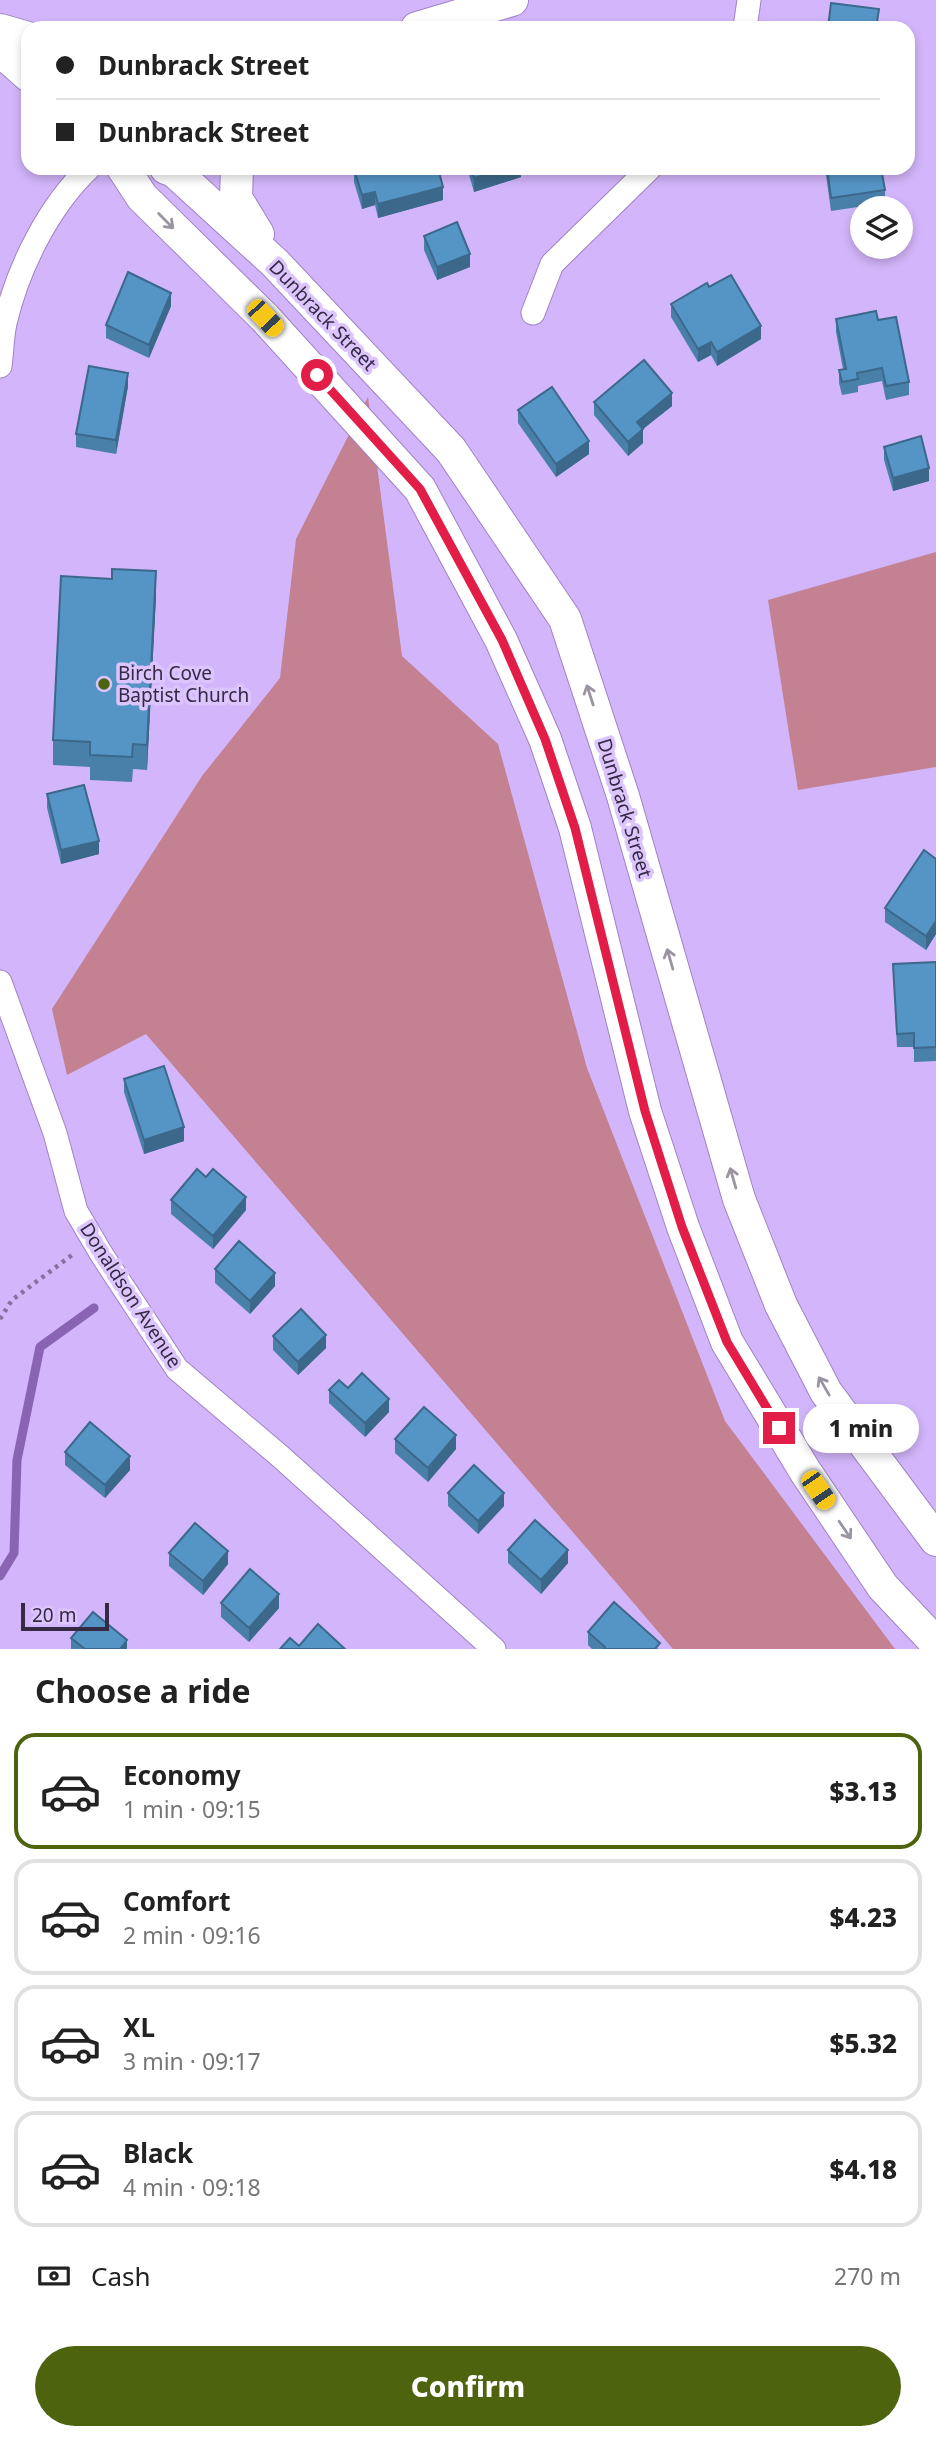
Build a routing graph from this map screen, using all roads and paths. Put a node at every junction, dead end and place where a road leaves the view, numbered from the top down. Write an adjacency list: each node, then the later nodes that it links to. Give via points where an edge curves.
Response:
1 (512, 0): 3 (main road)
2 (749, 0): 4 (street)
3 (441, 21)
4 (746, 21)
5 (0, 30): 6 (main road)
6 (21, 36)
7 (0, 50): 8 (main road)
8 (21, 69)
9 (81, 175): 16 (street, via 68,187 29,254 5,323)
10 (128, 175): 21 (main road, one-way to 21, via 142,197 265,318 420,489 502,640 545,739 575,828 645,1111 682,1227 727,1342 883,1587)
11 (178, 175): 14 (main road, Dunbrack Street)
12 (237, 175): 14 (main road, via 236,198)
13 (643, 175): 15 (street, via 552,264)
14 (275, 262): 20 (main road, Dunbrack Street, one-way to 14, via 826,1392 781,1305 739,1199 623,796 565,619 451,450)
15 (533, 313)
16 (0, 366)
17 (0, 982): 18 (street, Donaldson Avenue, via 55,1133 76,1212)
18 (92, 1239): 19 (path, via 12,1300); 22 (street, Donaldson Avenue, via 177,1369)
19 (0, 1319)
20 (936, 1540)
21 (936, 1643)
22 (494, 1649)

